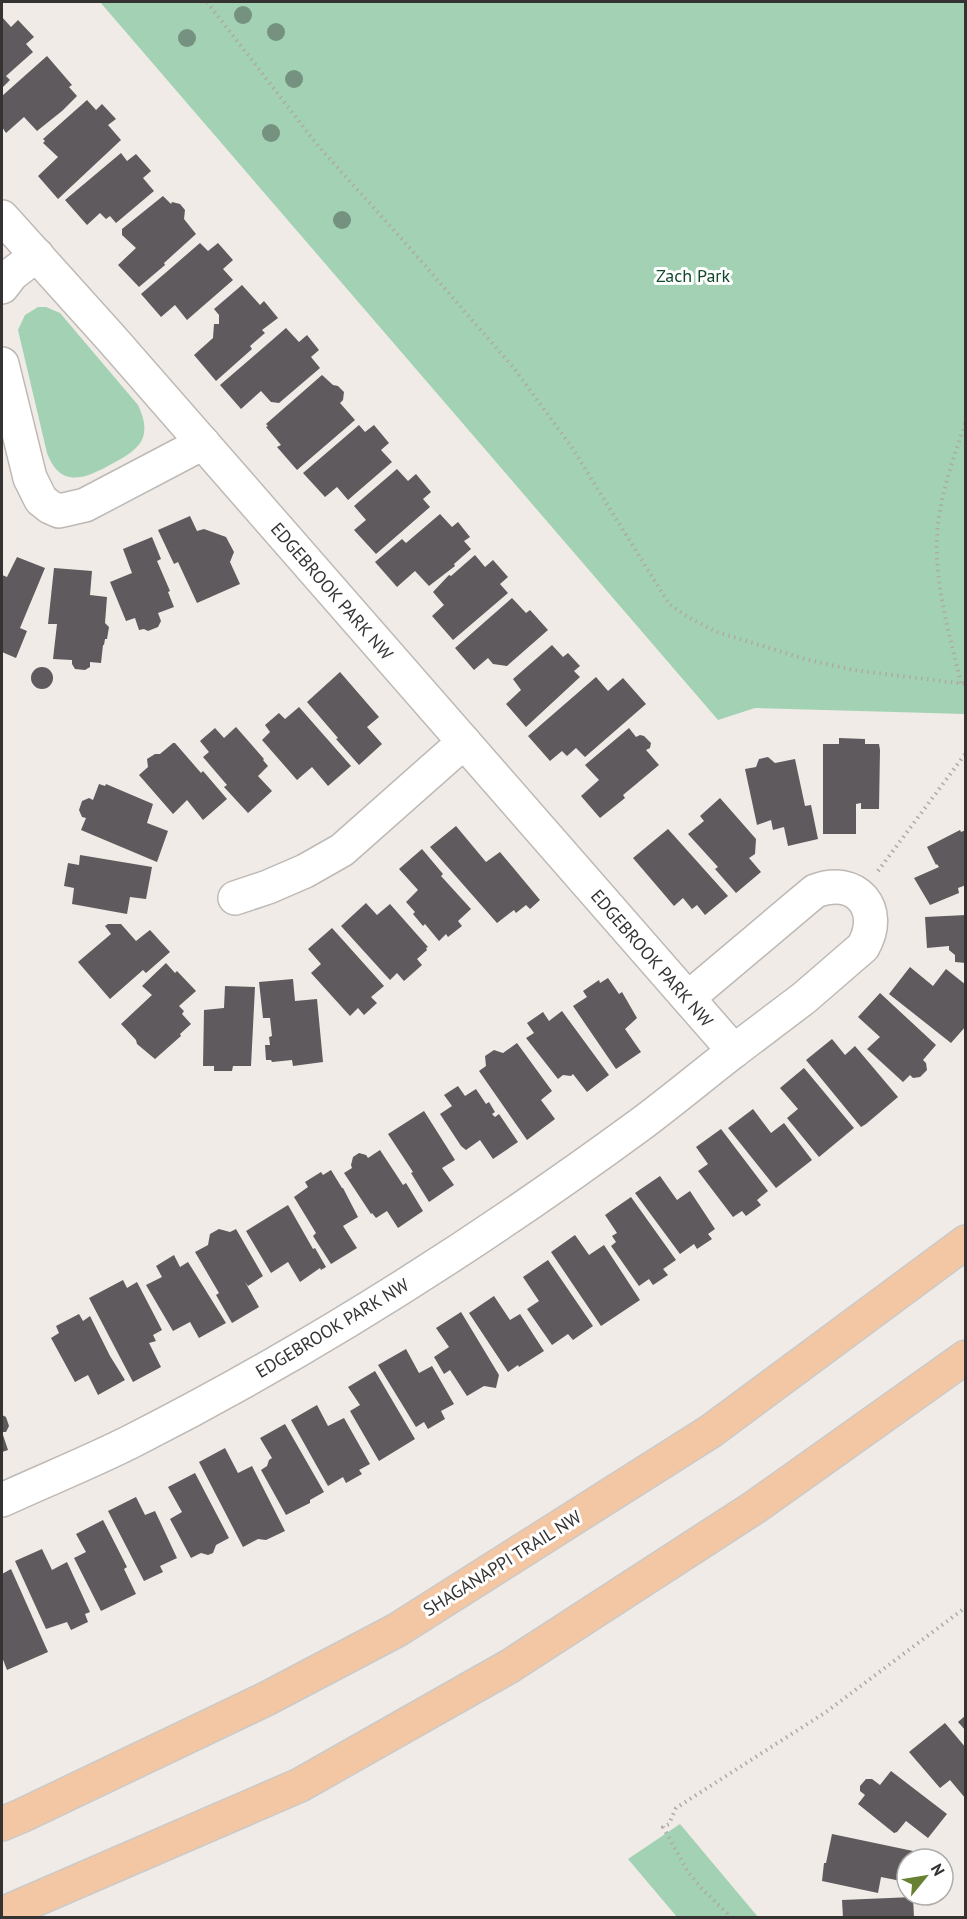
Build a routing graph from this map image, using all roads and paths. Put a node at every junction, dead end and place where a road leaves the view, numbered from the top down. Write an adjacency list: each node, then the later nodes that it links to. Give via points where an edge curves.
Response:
1 (207, 2): 8 (path, via 319,147 513,367 571,446 669,604 717,632 806,659 853,670)
2 (2, 217): 3 (street, EDGEBROOK PARK NW)
3 (37, 255): 4 (street); 7 (street, EDGEBROOK PARK NW)
4 (2, 287)
5 (2, 364): 7 (street, via 30,478 41,500 59,511 85,505)
6 (966, 421): 8 (path, via 938,523 937,564 948,628)
7 (202, 443): 9 (street, EDGEBROOK PARK NW)
8 (964, 683)
9 (464, 742): 12 (street, via 342,850 304,872); 13 (street, EDGEBROOK PARK NW)
10 (966, 753): 11 (path)
11 (860, 895): 13 (street, via 838,886 815,891); 14 (street, via 871,915 869,937 863,947 804,998)
12 (234, 898)
13 (688, 998): 14 (street, EDGEBROOK PARK NW)
14 (734, 1050): 17 (street, EDGEBROOK PARK NW, via 642,1123 402,1287 133,1441)
15 (966, 1242): 19 (main road, SHAGANAPPI TRAIL NW, via 711,1431 397,1630 266,1699)
16 (966, 1357): 20 (main road, via 755,1507 510,1666 300,1785)
17 (2, 1500)
18 (966, 1607): 21 (path, via 826,1712 676,1808 669,1824 663,1827 688,1872)
19 (2, 1824)
20 (2, 1914)
21 (732, 1917)

